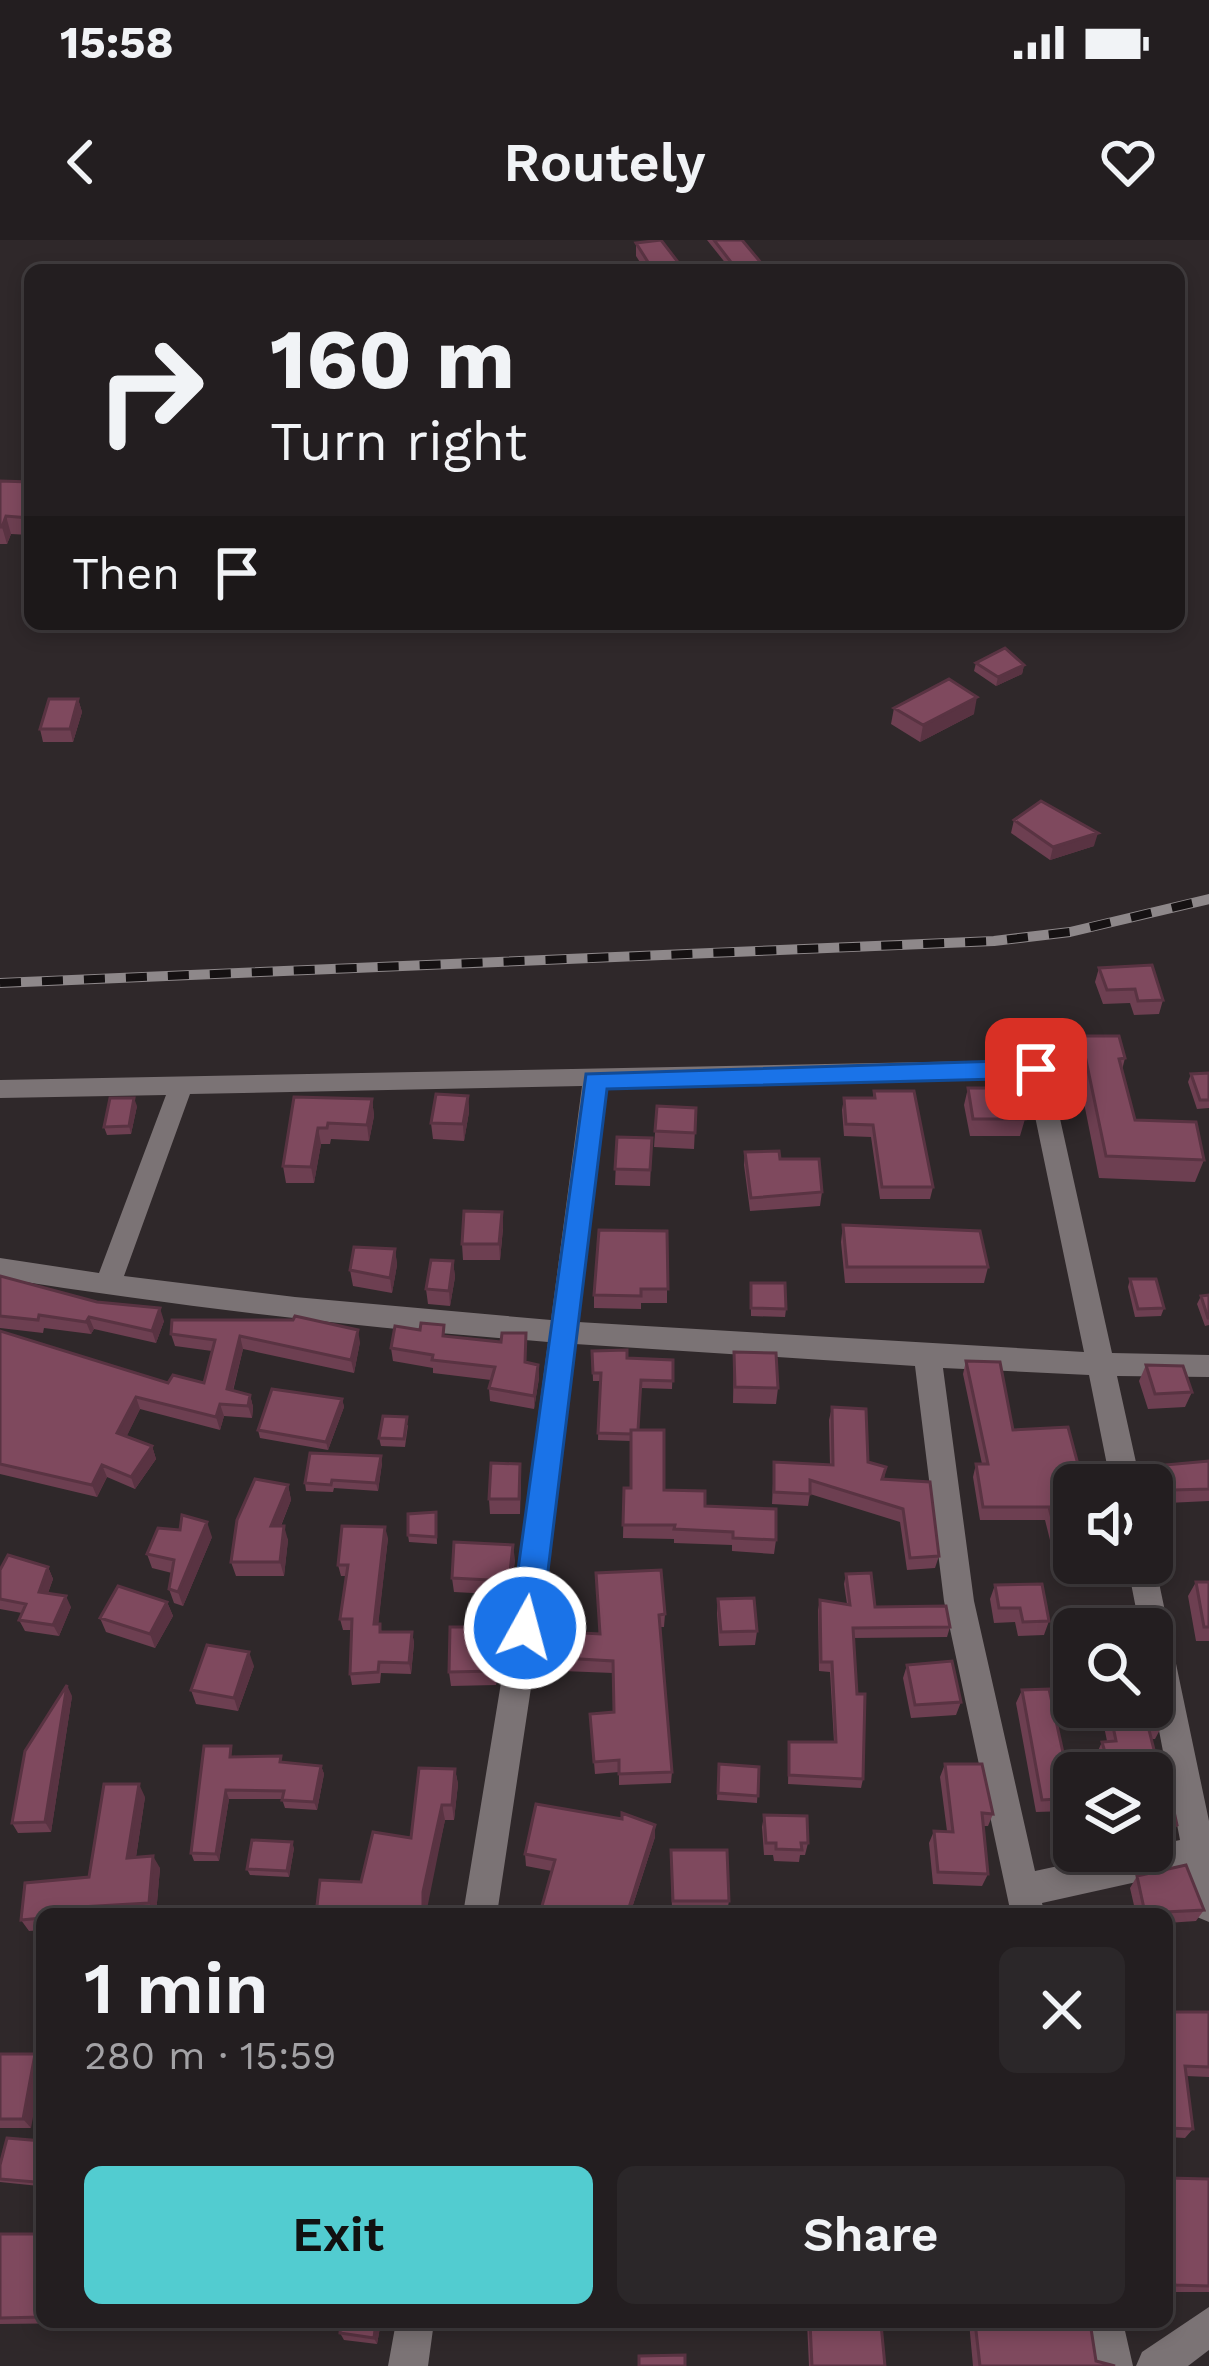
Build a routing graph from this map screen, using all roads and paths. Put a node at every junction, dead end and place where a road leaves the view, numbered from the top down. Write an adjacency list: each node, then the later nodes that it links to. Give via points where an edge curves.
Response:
1 (595, 1080): 2 (street); 6 (street); 8 (street, via 1036,1069)
2 (181, 1086): 3 (street); 5 (street)
3 (0, 1089)
4 (0, 1268): 5 (street)
5 (107, 1286): 6 (street)
6 (563, 1334): 7 (street); 15 (street)
7 (927, 1355): 8 (street); 13 (street, via 959,1601)
8 (1103, 1366): 9 (street); 10 (street)
9 (1209, 1366)
10 (1122, 1464)
11 (1146, 1584): 12 (street)
12 (1198, 1852): 13 (street); 14 (street)
13 (1026, 1902)
14 (1209, 1905)
15 (481, 1908)
16 (1209, 2326): 21 (street)
17 (414, 2328): 19 (street)
18 (1105, 2328): 20 (street)
19 (407, 2366)
20 (1113, 2366)
21 (1156, 2366)

